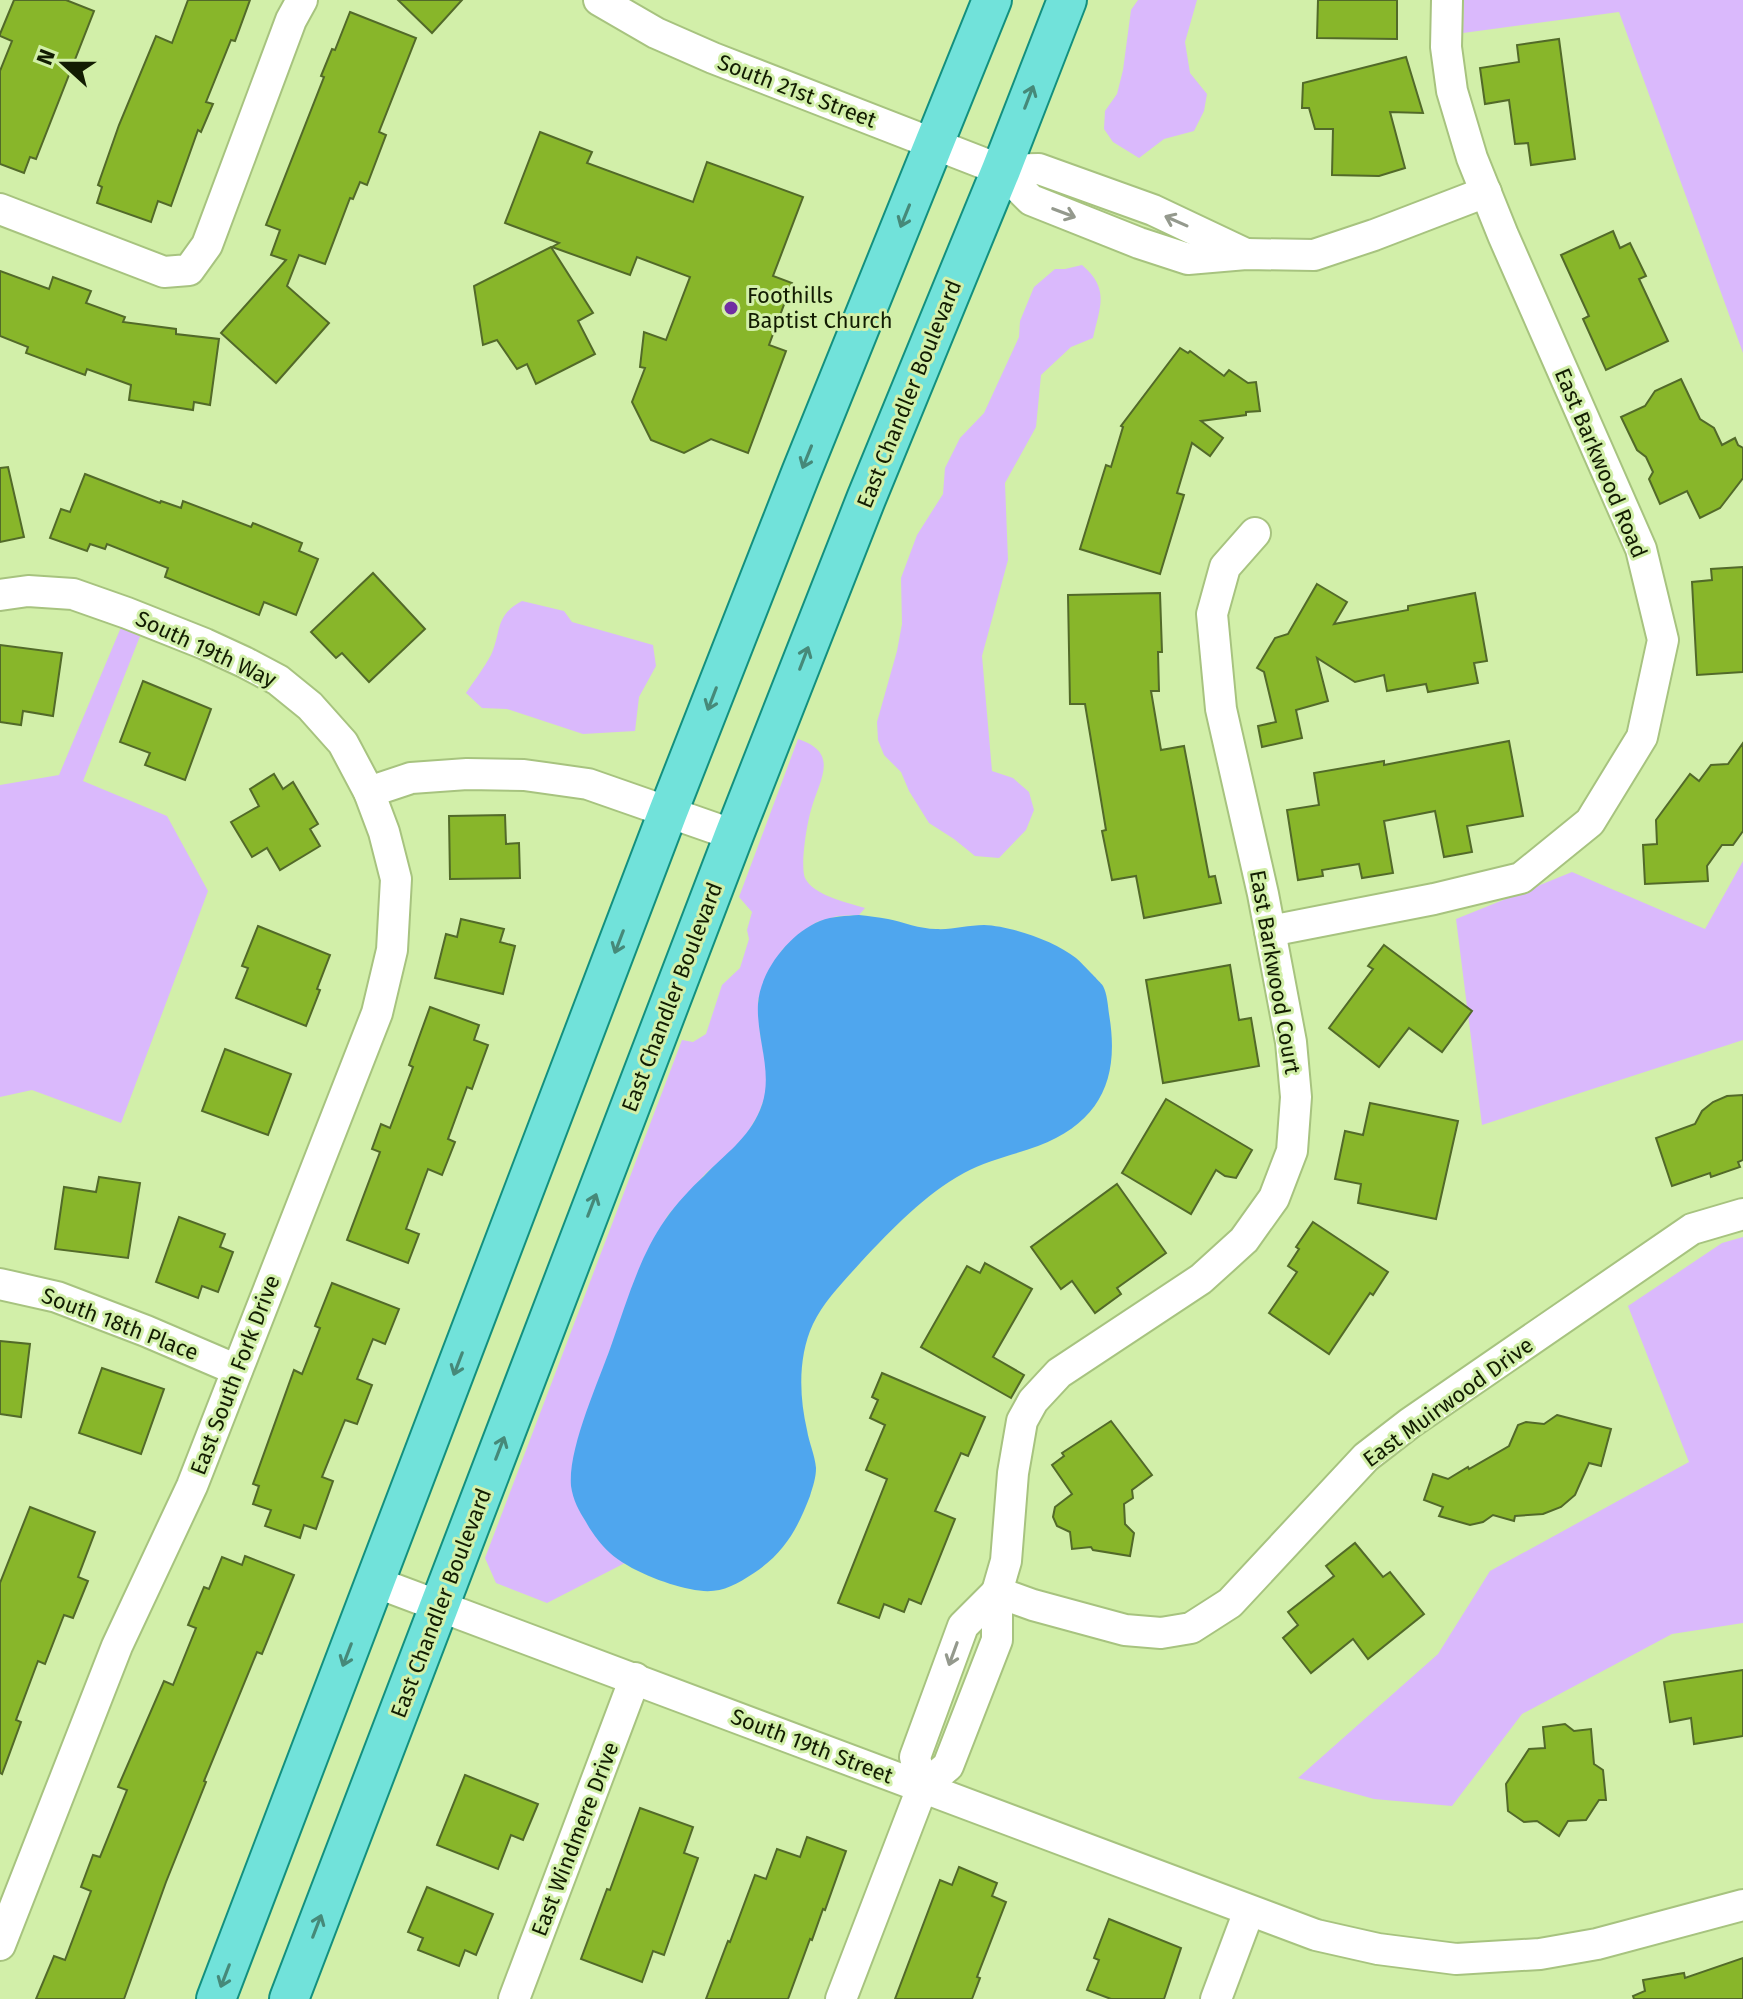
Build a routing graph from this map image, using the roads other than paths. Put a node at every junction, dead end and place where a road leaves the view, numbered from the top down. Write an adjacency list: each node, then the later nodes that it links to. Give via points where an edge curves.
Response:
1 (302, 0): 9 (street, via 207,245 189,270 164,272)
2 (599, 0): 6 (street, South 21st Street, via 713,58)
3 (992, 0): 6 (main road)
4 (1067, 0): 7 (main road, East Chandler Boulevard, one-way to 4)
5 (1447, 0): 8 (street, East Barkwood Road, via 1452,91)
6 (934, 144): 7 (street, South 21st Street); 13 (main road, one-way to 13)
7 (1001, 170): 8 (street, South 21st Street, via 1031,200 1188,259 1314,255); 14 (main road, East Chandler Boulevard, one-way to 7)
8 (1486, 192): 15 (street, East Barkwood Road, via 1641,549 1663,640 1642,737 1590,822 1521,878)
9 (0, 209)
10 (1255, 533): 15 (street, East Barkwood Court, via 1225,567 1212,614 1221,709)
11 (0, 595): 12 (street, South 19th Way, via 73,594 205,644 278,680 343,743)
12 (369, 792): 13 (street, via 411,778 524,775 588,784); 18 (street, East South Fork Drive, via 396,879 392,950 377,1013)
13 (668, 812): 14 (street); 19 (main road, one-way to 19)
14 (734, 835): 21 (main road, East Chandler Boulevard, one-way to 14)
15 (1270, 931): 20 (street, East Barkwood Court, via 1296,1097 1292,1151 1274,1198 1244,1240 1201,1279 1059,1373 1033,1401 1022,1421 1006,1561)
16 (1743, 1214): 20 (street, East Muirwood Drive, via 1692,1229 1410,1423 1366,1457 1230,1603 1191,1628 1161,1633 1125,1630)
17 (0, 1284): 18 (street, South 18th Place, via 57,1297)
18 (237, 1370): 26 (street, East South Fork Drive, via 192,1486 117,1646)
19 (375, 1582): 21 (street, South 19th Street); 27 (main road, one-way to 27)
20 (997, 1592): 23 (street, via 963,1626 915,1757)
21 (440, 1606): 22 (street, South 19th Street); 28 (main road, East Chandler Boulevard, one-way to 21)
22 (635, 1678): 23 (street, South 19th Street); 29 (street, East Windmere Drive)
23 (922, 1788): 25 (street, South 19th Street); 30 (street)
24 (1743, 1905): 25 (street, South 19th Street, via 1597,1944 1456,1959 1316,1935)
25 (1249, 1911): 31 (street)
26 (0, 1945)
27 (216, 1999)
28 (289, 1999)
29 (514, 1999)
30 (841, 1999)
31 (1216, 1999)

